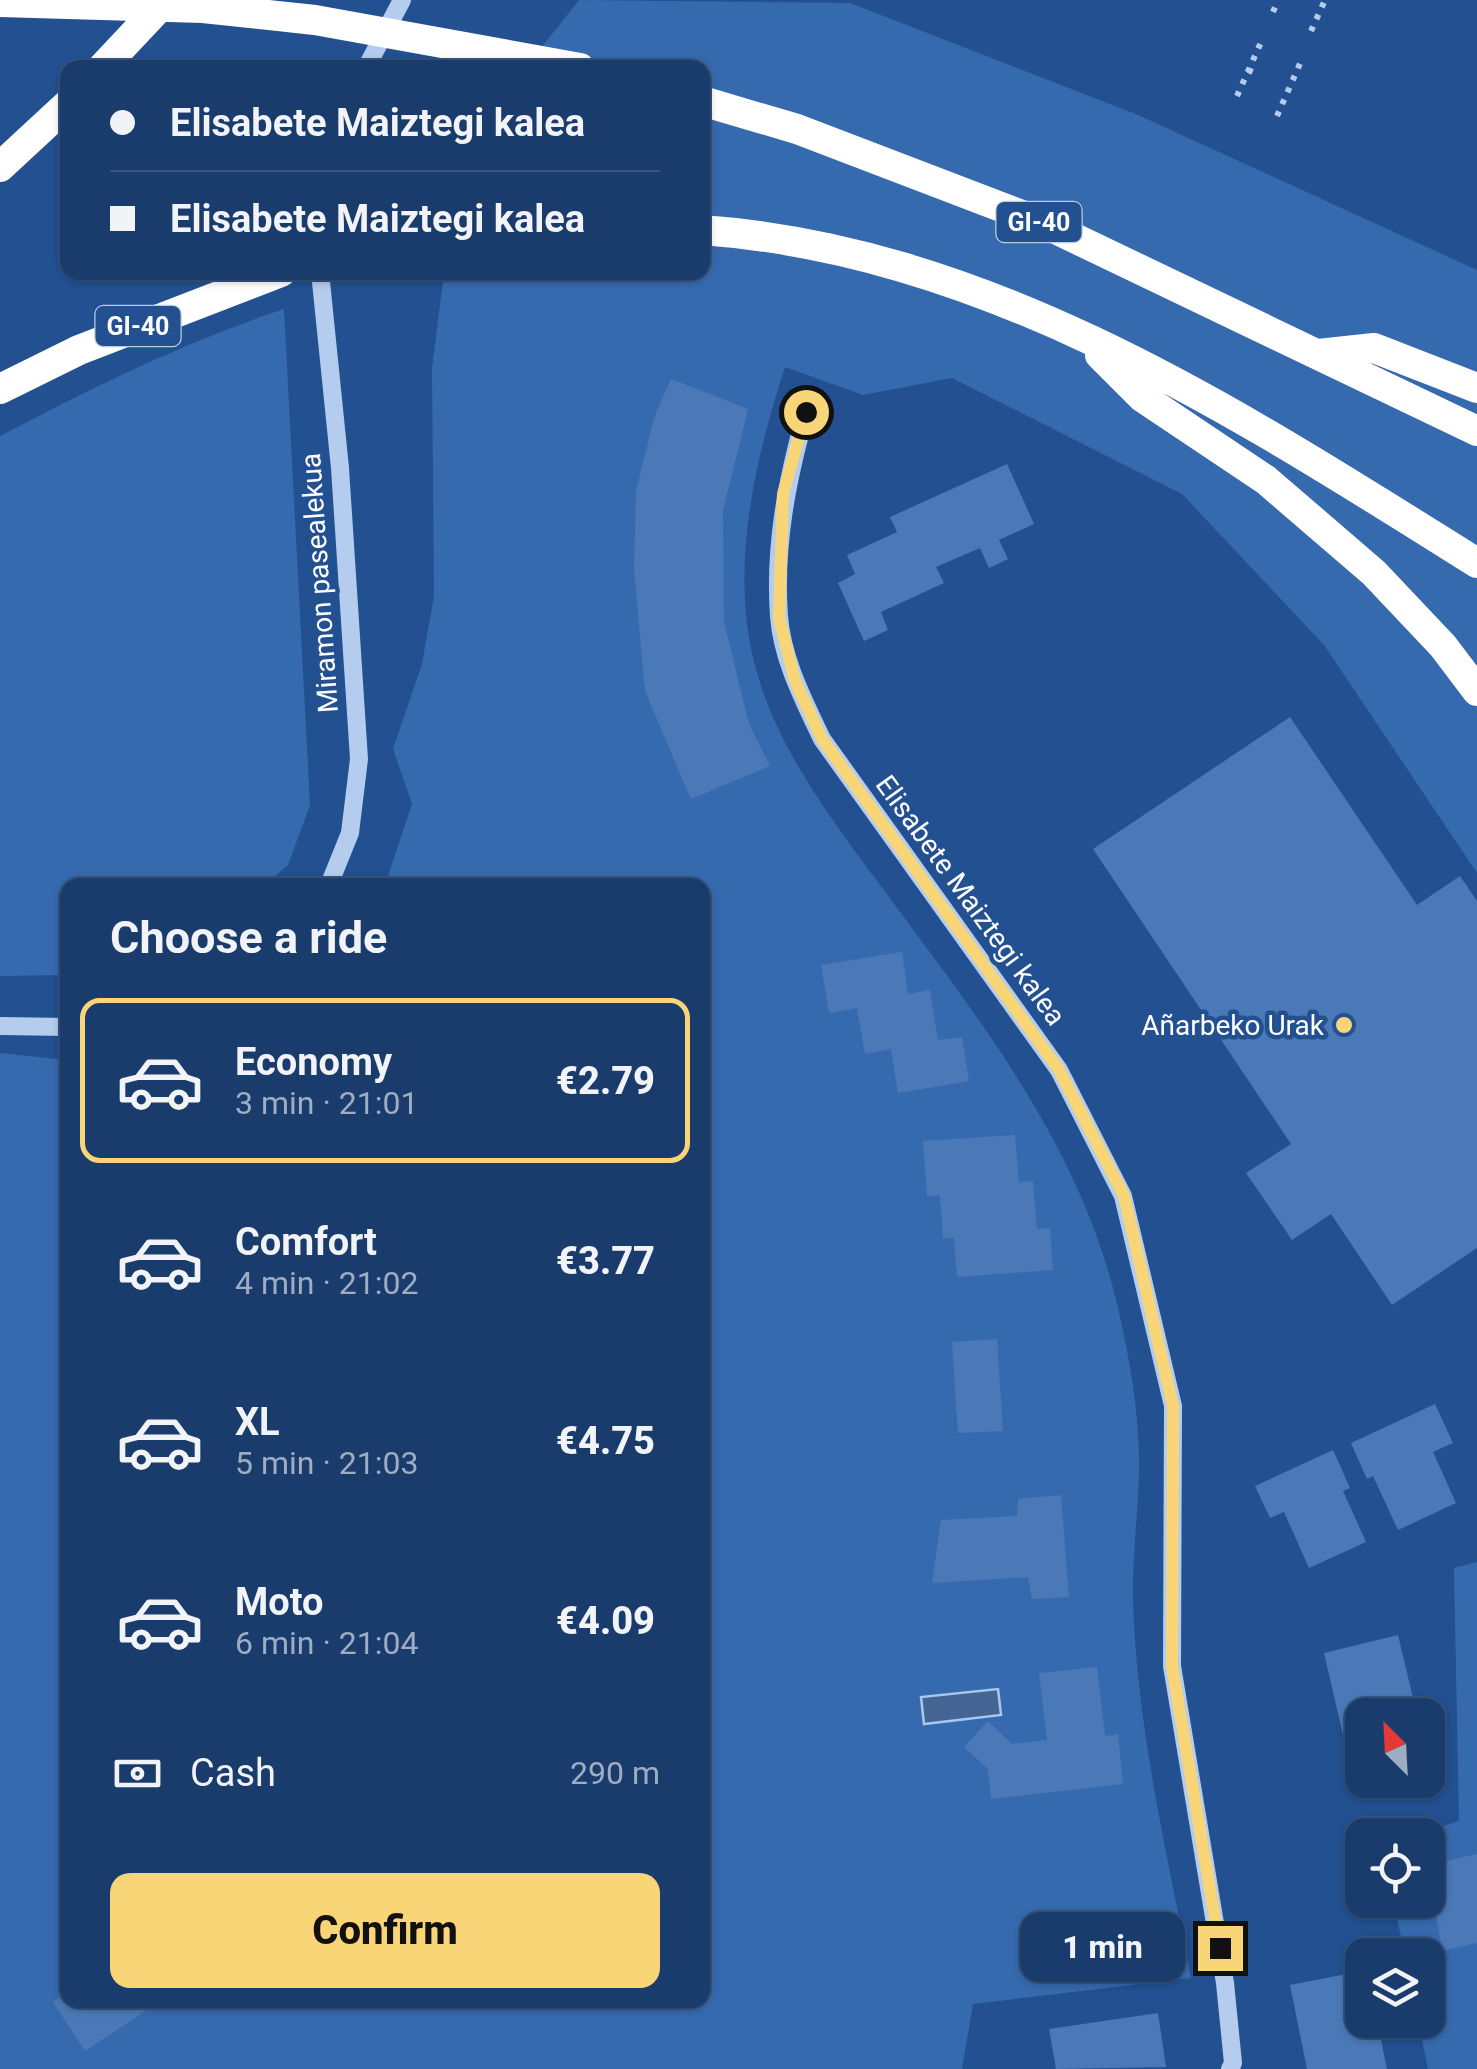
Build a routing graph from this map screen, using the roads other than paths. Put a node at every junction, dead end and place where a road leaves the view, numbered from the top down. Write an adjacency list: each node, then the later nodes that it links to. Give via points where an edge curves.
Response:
1 (166, 0): 4 (highway)
2 (402, 0): 5 (street)
3 (2, 2): 6 (highway, bridge, via 203,8 315,20)
4 (110, 60)
5 (370, 60)
6 (536, 60)
7 (710, 103): 14 (highway, GI-40, via 1043,223)
8 (60, 111): 9 (highway)
9 (0, 167)
10 (710, 231): 13 (highway, via 859,254)
11 (260, 280): 16 (highway, GI-40, via 94,344)
12 (321, 280): 21 (street, Miramon pasealekua, via 359,759 350,832)
13 (1076, 332): 19 (highway, via 1268,433); 20 (highway, via 1142,397 1266,480 1374,573)
14 (1318, 354): 15 (highway, via 1374,348); 18 (highway, GI-40)
15 (1477, 388)
16 (0, 390)
17 (806, 412): 24 (street, Elisabete Maiztegi kalea, via 783,494 779,618 795,681 822,739 1059,1070 1124,1196 1163,1348 1173,1406 1172,1666 1225,1983)
18 (1477, 431)
19 (1477, 563)
20 (1477, 691)
21 (331, 878)
22 (0, 1026): 23 (street)
23 (60, 1027)
24 (1230, 2069)

